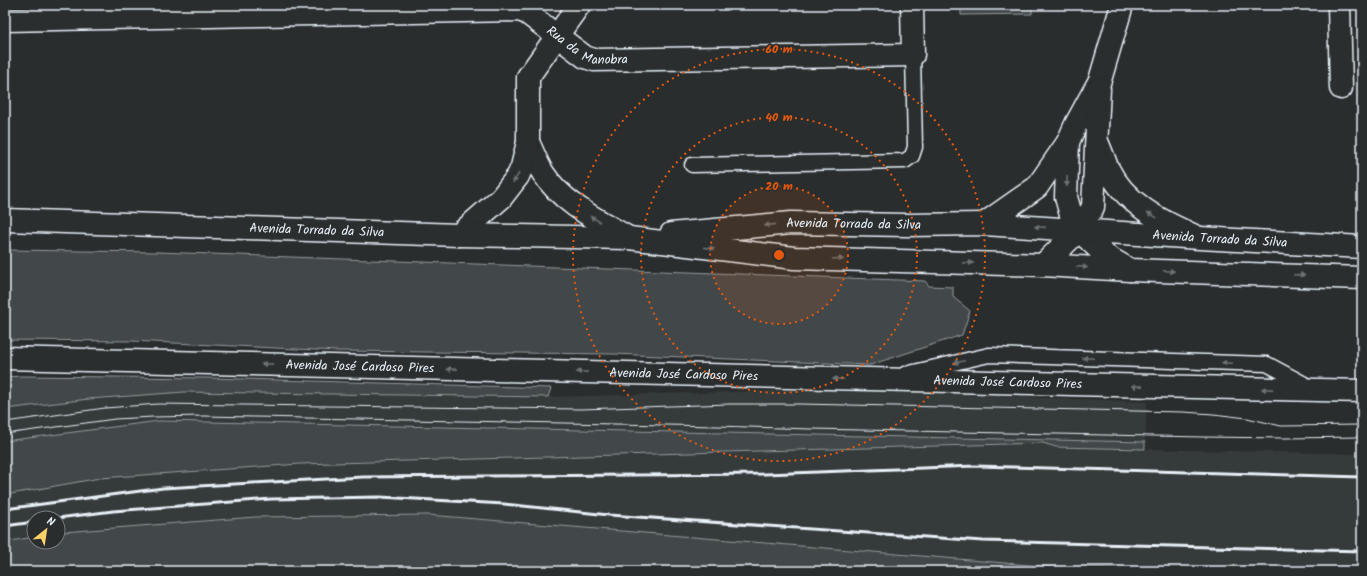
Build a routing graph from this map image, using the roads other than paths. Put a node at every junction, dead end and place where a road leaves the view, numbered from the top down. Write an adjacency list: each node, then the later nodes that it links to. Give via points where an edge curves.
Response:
1 (578, 5): 6 (street)
2 (912, 5): 7 (street)
3 (1122, 5): 8 (street)
4 (1339, 5): 9 (street)
5 (5, 20): 6 (street, Rua da Manobra, via 519,10 527,13)
6 (557, 36): 7 (street, Rua da Manobra, via 585,57 594,60); 11 (street, via 528,77)
7 (913, 55): 13 (lane, via 915,147 912,156 906,162)
8 (1100, 80): 10 (street); 12 (street)
9 (1341, 88)
10 (1096, 137): 16 (street, via 1092,207); 19 (street, one-way to 10, via 1145,211 1123,191 1107,167)
11 (528, 142): 17 (street, one-way to 17, via 518,176 501,198); 18 (street, one-way to 11, via 580,210 557,191 542,172)
12 (1068, 142): 15 (street, via 1037,187); 16 (street, one-way to 16, via 1066,197)
13 (692, 165)
14 (5, 220): 17 (street, Avenida Torrado da Silva)
15 (984, 224): 16 (street, Avenida Torrado da Silva, one-way to 15); 18 (street, Avenida Torrado da Silva, one-way to 18, via 791,223)
16 (1079, 230): 19 (street, Avenida Torrado da Silva); 21 (street); 22 (street, Avenida Torrado da Silva, via 1106,256)
17 (459, 235): 18 (street, Avenida Torrado da Silva)
18 (629, 238): 21 (street, Avenida Torrado da Silva, one-way to 21, via 794,258)
19 (1200, 238): 20 (street, Avenida Torrado da Silva)
20 (1362, 247)
21 (1043, 265): 22 (street, Avenida Torrado da Silva, one-way to 22)
22 (1130, 270): 23 (street, Avenida Torrado da Silva, one-way to 23)
23 (1362, 278)
24 (5, 358): 25 (street, Avenida José Cardoso Pires, one-way to 24)
25 (1362, 391)

